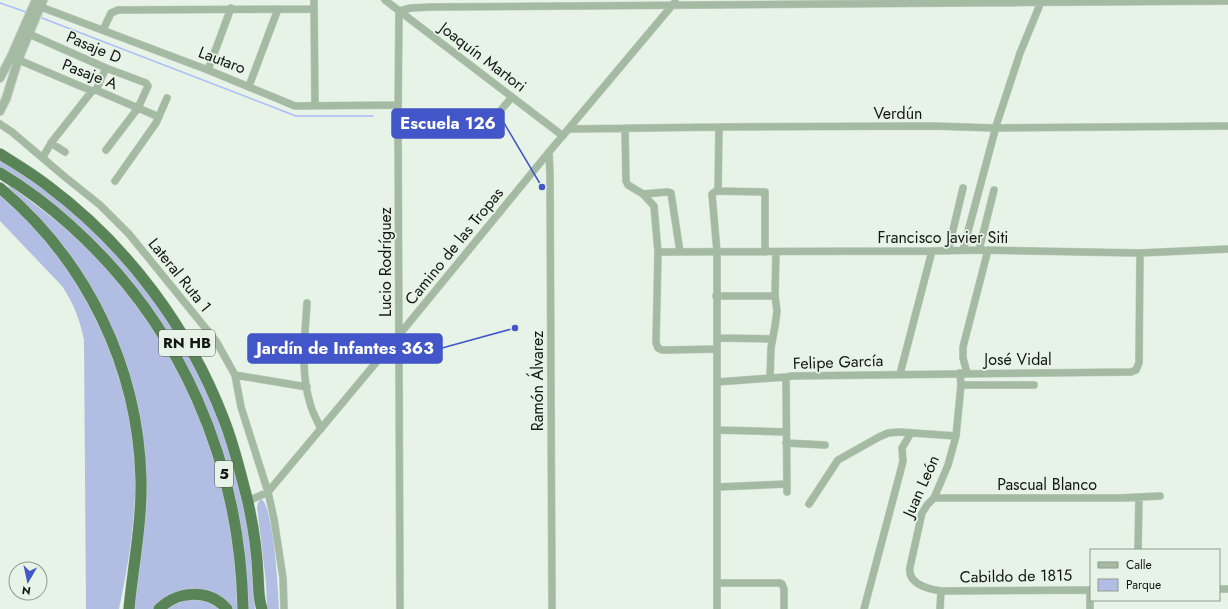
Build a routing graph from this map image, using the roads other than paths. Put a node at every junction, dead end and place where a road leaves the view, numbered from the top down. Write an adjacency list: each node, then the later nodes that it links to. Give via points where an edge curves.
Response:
1 (314, 0): 10 (street)
2 (385, 0): 11 (street, Joaquín Martori)
3 (942, 1): 6 (street); 7 (street)
4 (1228, 1): 7 (street)
5 (40, 2): 12 (street, Lautaro); 13 (street); 14 (street)
6 (675, 2): 11 (street, via 432,7); 34 (street, Camino de las Tropas)
7 (1041, 2): 33 (street, via 1020,53)
8 (231, 8): 9 (street); 12 (street, via 118,10 111,13); 16 (street)
9 (278, 9): 10 (street); 18 (street)
10 (314, 9): 24 (street)
11 (399, 11): 21 (street, Joaquín Martori); 23 (street, Lucio Rodríguez)
12 (103, 30): 16 (street, Lautaro)
13 (29, 34): 14 (street); 15 (street, Pasaje D)
14 (15, 59): 17 (street); 19 (street, Pasaje A); 20 (street)
15 (106, 68): 19 (street); 25 (street, Pasaje D, via 146,83 148,86)
16 (208, 70): 18 (street, Lautaro)
17 (0, 78)
18 (249, 86): 24 (street, Lautaro, via 295,106)
19 (94, 91): 25 (street, Pasaje A); 36 (street)
20 (3, 96): 26 (street)
21 (512, 96): 27 (street, via 500,111 491,117); 35 (street, Joaquín Martori)
22 (167, 98): 28 (street)
23 (398, 105): 24 (street, Lautaro); 27 (street, Lucio Rodríguez)
24 (315, 106)
25 (138, 108): 28 (street, Pasaje A); 38 (street)
26 (0, 111)
27 (398, 116): 66 (street, Lucio Rodríguez)
28 (159, 117): 45 (street)
29 (0, 124): 42 (street, Lateral Ruta 1)
30 (1228, 126): 33 (street, Verdún)
31 (719, 127): 32 (street, Verdún); 33 (street, Verdún); 49 (street)
32 (625, 128): 34 (street, Verdún); 50 (street, via 626,181)
33 (995, 128): 52 (street)
34 (569, 130): 35 (street, Camino de las Tropas)
35 (563, 136): 40 (street, Camino de las Tropas)
36 (51, 143): 39 (street); 42 (street)
37 (0, 148): 43 (highway)
38 (106, 150)
39 (64, 152)
40 (549, 152): 66 (street, Camino de las Tropas); 108 (street, Ramón Álvarez)
41 (0, 154): 43 (highway, RN HB)
42 (43, 158): 72 (street, Lateral Ruta 1, via 100,205 129,234 216,341)
43 (13, 162): 93 (highway, RN HB, via 48,185 109,240 167,311 198,362 224,420)
44 (1, 174): 105 (highway, 5, via 60,216 111,266 152,317 178,360 205,417 226,478 238,535)
45 (115, 180)
46 (0, 188): 99 (highway, via 37,223 70,263 97,307 120,363 134,418 141,480 139,524)
47 (963, 188): 51 (street)
48 (994, 190): 53 (street)
49 (715, 193): 59 (street); 60 (street, via 765,192)
50 (643, 194): 57 (street, via 654,205); 58 (street, via 671,193)
51 (948, 250): 52 (street, Francisco Javier Siti); 56 (street, Francisco Javier Siti)
52 (963, 250): 53 (street, Francisco Javier Siti)
53 (979, 250): 54 (street, Francisco Javier Siti)
54 (988, 250): 62 (street, Francisco Javier Siti); 70 (street, Juan León, via 963,347)
55 (1228, 250): 62 (street, Francisco Javier Siti)
56 (932, 251): 61 (street, Francisco Javier Siti); 71 (street, Felipe García)
57 (658, 252): 58 (street, Francisco Javier Siti); 69 (street, via 658,348)
58 (680, 252): 59 (street, Francisco Javier Siti)
59 (717, 252): 60 (street, Francisco Javier Siti); 63 (street)
60 (765, 252): 61 (street, Francisco Javier Siti)
61 (776, 252): 64 (street)
62 (1140, 252): 70 (street, José Vidal, via 1136,370 1127,373)
63 (716, 296): 64 (street); 67 (street)
64 (776, 296): 68 (street, via 776,326)
65 (307, 303): 78 (street, via 304,352)
66 (399, 335): 79 (street, Camino de las Tropas); 107 (street, Lucio Rodríguez)
67 (717, 338): 68 (street); 69 (street)
68 (772, 339): 74 (street)
69 (716, 349): 75 (street)
70 (964, 373): 71 (street, José Vidal); 76 (street, Juan León)
71 (900, 374): 73 (street, Felipe García)
72 (235, 375): 78 (street); 88 (street, Lateral Ruta 1, via 241,407)
73 (786, 377): 74 (street, Felipe García); 81 (street)
74 (770, 378): 75 (street, Felipe García)
75 (717, 382): 80 (street)
76 (961, 385): 77 (street, José Vidal); 83 (street, Juan León)
77 (1034, 385)
78 (306, 387): 79 (street, via 313,413)
79 (321, 429): 88 (street, Camino de las Tropas)
80 (717, 430): 81 (street); 87 (street)
81 (786, 432): 84 (street)
82 (911, 433): 83 (street); 94 (street, via 888,433 838,460); 111 (street, via 902,448 900,473)
83 (956, 436): 92 (street, Juan León, via 948,465)
84 (786, 443): 85 (street); 86 (street)
85 (825, 445)
86 (787, 484): 87 (street); 89 (street)
87 (718, 487): 96 (street)
88 (268, 492): 93 (street, Camino de las Tropas); 106 (street, Lateral Ruta 1, via 283,578)
89 (787, 492)
90 (1160, 496): 91 (street, Pascual Blanco)
91 (1139, 497): 92 (street, Pascual Blanco); 95 (street)
92 (934, 498): 98 (street, Juan León, via 922,513 909,570 919,584)
93 (248, 501): 100 (highway, RN HB)
94 (809, 504)
95 (1138, 549)
96 (717, 583): 109 (street); 110 (street, via 782,584)
97 (1090, 590): 98 (street, Cabildo de 1815); 113 (street)
98 (941, 591): 112 (street)
99 (130, 595): 101 (highway); 102 (highway)
100 (260, 606)
101 (124, 609)
102 (129, 609)
103 (159, 609): 104 (highway, via 179,596 194,594 219,601)
104 (228, 609)
105 (243, 609)
106 (284, 609)
107 (400, 609)
108 (552, 609)
109 (717, 609)
110 (784, 609)
111 (864, 609)
112 (940, 609)
113 (1090, 609)

